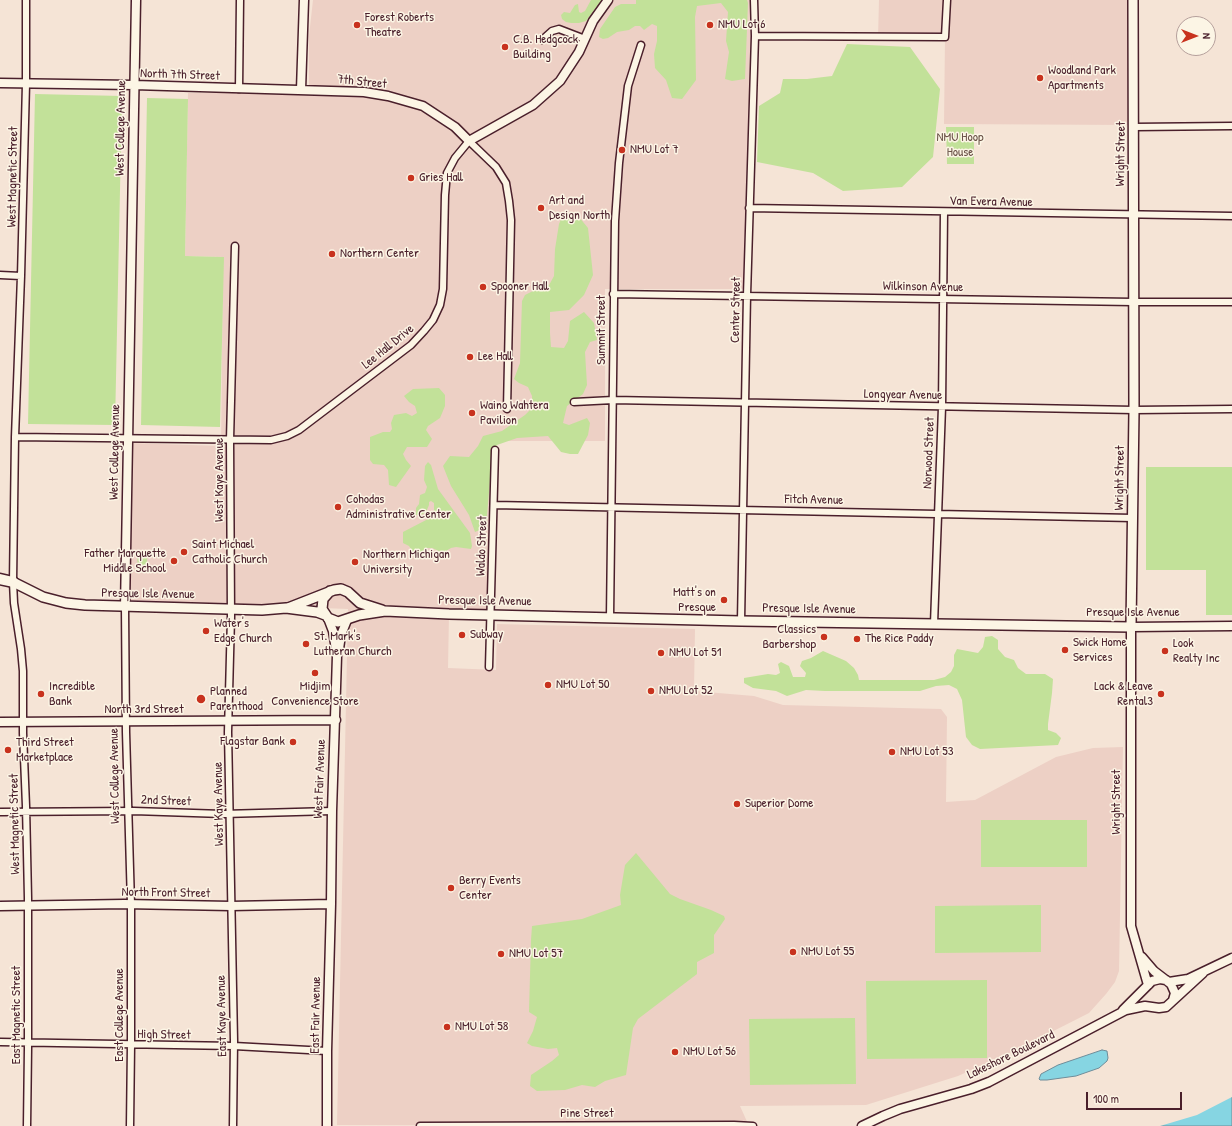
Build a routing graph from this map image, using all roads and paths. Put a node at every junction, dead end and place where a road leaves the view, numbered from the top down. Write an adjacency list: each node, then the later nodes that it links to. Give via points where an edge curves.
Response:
1 (26, 0): 14 (street, West Magnetic Street)
2 (136, 0): 15 (street, West College Avenue)
3 (240, 0): 16 (street)
4 (304, 0): 17 (street)
5 (608, 0): 10 (street, via 593,21)
6 (754, 0): 9 (street, Center Street)
7 (947, 0): 9 (street, via 945,37)
8 (1133, 0): 19 (main road, Wright Street)
9 (755, 36): 21 (street, Center Street)
10 (585, 39): 11 (street, via 559,29 552,31); 20 (street, via 560,81 533,105)
11 (542, 40)
12 (641, 45): 28 (street, Summit Street, via 626,98 615,213)
13 (0, 83): 14 (street, North 7th Street)
14 (26, 84): 15 (street, North 7th Street); 27 (street, West Magnetic Street)
15 (134, 85): 16 (street, North 7th Street); 41 (street, West College Avenue)
16 (239, 89): 17 (street, 7th Street)
17 (301, 90): 20 (street, 7th Street, via 364,92 423,106 455,127)
18 (1232, 126): 19 (street)
19 (1134, 127): 23 (main road, Wright Street)
20 (469, 141): 37 (street, via 496,167 506,182 509,201); 42 (street, Lee Hall Drive, via 447,173 443,289 440,305 433,320 411,345 299,430 271,440)
21 (749, 208): 22 (street, Van Evera Avenue); 29 (street, Center Street)
22 (944, 212): 23 (street, Van Evera Avenue); 30 (street, Norwood Street)
23 (1133, 215): 24 (street, Van Evera Avenue); 31 (main road, Wright Street)
24 (1232, 216)
25 (235, 246): 42 (street, West Kaye Avenue)
26 (0, 275): 27 (street)
27 (21, 276): 40 (street, West Magnetic Street)
28 (614, 294): 29 (street, Wilkinson Avenue); 33 (street, Summit Street)
29 (747, 295): 30 (street, Wilkinson Avenue); 35 (street, Center Street)
30 (943, 299): 31 (street, Wilkinson Avenue); 36 (street, Norwood Street)
31 (1133, 302): 32 (street, Wilkinson Avenue); 39 (main road, Wright Street)
32 (1232, 302)
33 (612, 400): 34 (street, Longyear Avenue); 35 (street, Longyear Avenue); 45 (street, Summit Street)
34 (574, 402)
35 (745, 403): 36 (street, Longyear Avenue); 46 (street, Center Street)
36 (942, 406): 39 (street, Longyear Avenue); 47 (street, Norwood Street)
37 (507, 409)
38 (1232, 409): 39 (street, Longyear Avenue)
39 (1134, 410): 48 (main road, Wright Street)
40 (15, 437): 41 (street, Lee Hall Drive); 50 (street, West Magnetic Street)
41 (127, 439): 42 (street, Lee Hall Drive); 53 (street, West College Avenue)
42 (230, 440): 55 (street, West Kaye Avenue)
43 (495, 450): 44 (street, Waldo Street)
44 (494, 505): 45 (street, Fitch Avenue); 57 (street, Waldo Street)
45 (611, 508): 46 (street, Fitch Avenue); 59 (street, Summit Street)
46 (743, 510): 47 (street, Fitch Avenue); 61 (street, Center Street)
47 (937, 514): 48 (street, Fitch Avenue); 62 (street, Norwood Street)
48 (1133, 518): 64 (main road, Wright Street)
49 (0, 578): 50 (main road)
50 (13, 582): 53 (main road, Presque Isle Avenue, via 43,597 85,605); 70 (street, West Magnetic Street, via 23,671)
51 (330, 591): 52 (main road, Presque Isle Avenue, via 341,589); 54 (main road, Presque Isle Avenue); 58 (main road, West Fair Avenue, via 322,602 322,610)
52 (350, 594): 56 (main road, Presque Isle Avenue, via 360,603); 60 (main road, West Fair Avenue, via 355,607)
53 (125, 607): 55 (main road, Presque Isle Avenue); 71 (street, West College Avenue)
54 (286, 608): 55 (main road, Presque Isle Avenue); 58 (main road, Presque Isle Avenue, via 318,612)
55 (230, 609): 68 (street, West Kaye Avenue)
56 (385, 611): 57 (main road, Presque Isle Avenue); 60 (main road, Presque Isle Avenue)
57 (491, 614): 59 (main road, Presque Isle Avenue); 66 (street, Waldo Street)
58 (326, 617): 60 (main road, Presque Isle Avenue, via 338,622); 65 (street, West Fair Avenue, via 333,631)
59 (610, 617): 61 (main road, Presque Isle Avenue)
60 (348, 619): 65 (street, West Fair Avenue, via 341,635)
61 (741, 621): 62 (main road, Presque Isle Avenue)
62 (934, 624): 64 (main road, Presque Isle Avenue)
63 (1232, 626): 64 (street, Presque Isle Avenue)
64 (1131, 627): 82 (street, Wright Street, via 1130,915 1131,931)
65 (337, 656): 67 (street, West Fair Avenue)
66 (489, 667)
67 (336, 720): 68 (street, North 3rd Street); 73 (street, West Fair Avenue)
68 (229, 721): 71 (street, North 3rd Street); 76 (street, West Kaye Avenue)
69 (0, 722): 70 (street, North 3rd Street)
70 (24, 722): 71 (street, North 3rd Street); 75 (street, West Magnetic Street)
71 (126, 722): 72 (street, West College Avenue)
72 (128, 811): 75 (street, 2nd Street); 76 (street, 2nd Street); 77 (street, West College Avenue)
73 (332, 811): 76 (street, 2nd Street); 78 (street, West Fair Avenue)
74 (0, 812): 75 (street, 2nd Street)
75 (26, 812): 79 (street, West Magnetic Street)
76 (230, 814): 81 (street, West Kaye Avenue)
77 (131, 904): 79 (street, North Front Street); 81 (street, North Front Street); 92 (street, East College Avenue)
78 (331, 904): 81 (street, North Front Street); 94 (street, East Fair Avenue)
79 (27, 905): 80 (street, North Front Street); 91 (street, East Magnetic Street)
80 (0, 906)
81 (231, 906): 93 (street, East Kaye Avenue)
82 (1140, 955): 85 (street, Wright Street, via 1154,971); 86 (street, Wright Street)
83 (1232, 958): 84 (street, Lakeshore Boulevard)
84 (1203, 973): 85 (street, Lakeshore Boulevard, via 1183,980); 87 (street, Lakeshore Boulevard)
85 (1168, 981): 86 (street, Lakeshore Boulevard, via 1156,979); 87 (street, via 1174,991)
86 (1147, 986): 88 (street, Wright Street, via 1147,1001); 89 (street, Lakeshore Boulevard)
87 (1173, 1000): 88 (street, Lakeshore Boulevard, via 1166,1007)
88 (1157, 1008): 89 (street, Lakeshore Boulevard, via 1141,1006)
89 (1121, 1012): 101 (street, Lakeshore Boulevard, via 989,1082 900,1109)
90 (0, 1042): 91 (street, High Street)
91 (28, 1043): 92 (street, High Street); 95 (street, East Magnetic Street)
92 (131, 1045): 93 (street, High Street); 96 (street, East College Avenue)
93 (234, 1046): 94 (street, High Street); 97 (street, East Kaye Avenue)
94 (327, 1051): 98 (street, East Fair Avenue)
95 (27, 1126)
96 (130, 1126)
97 (233, 1126)
98 (327, 1126)
99 (420, 1126): 100 (street, Pine Street)
100 (753, 1126)
101 (862, 1126)

